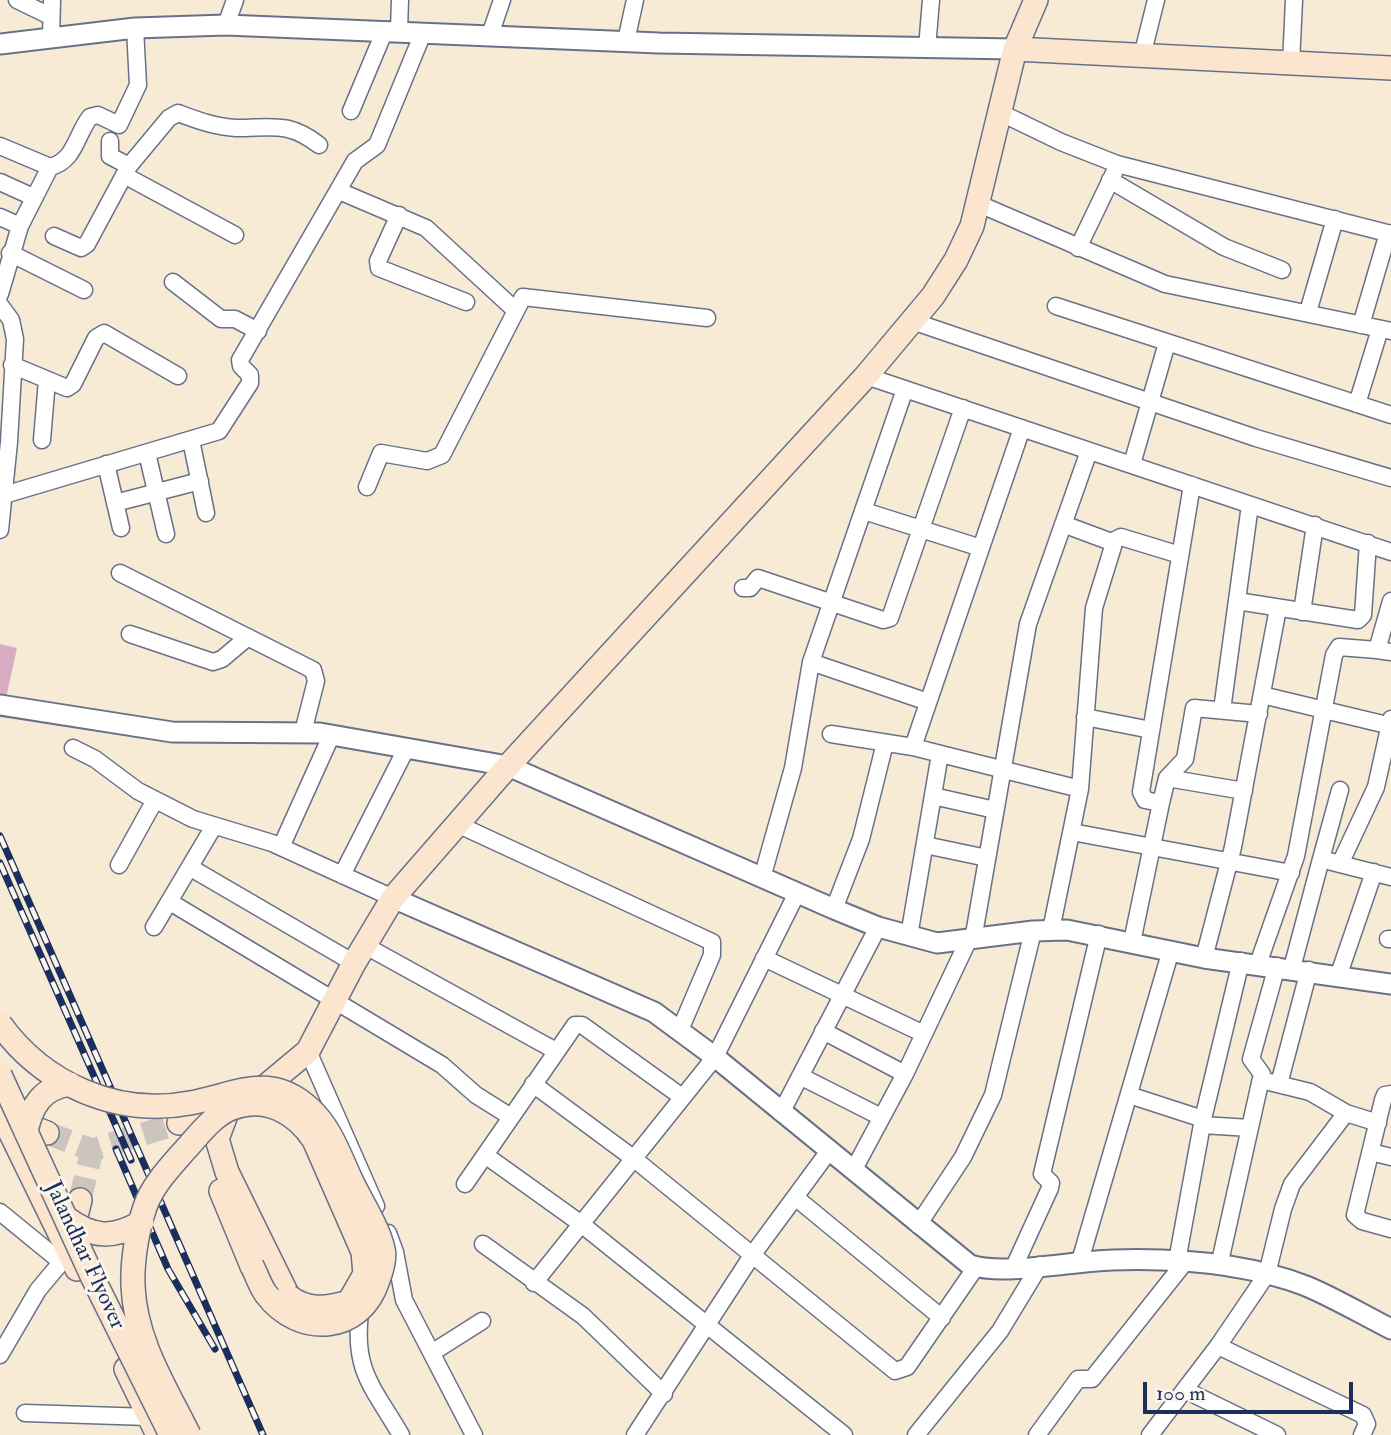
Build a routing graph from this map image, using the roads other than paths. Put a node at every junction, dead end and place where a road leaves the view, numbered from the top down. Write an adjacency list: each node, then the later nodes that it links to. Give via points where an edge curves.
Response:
1 (17, 0): 10 (street)
2 (235, 0): 11 (street)
3 (400, 0): 13 (street)
4 (502, 0): 15 (street)
5 (635, 0): 17 (street)
6 (931, 0): 19 (street)
7 (1036, 0): 20 (main road)
8 (1156, 0): 21 (street)
9 (1294, 0): 22 (street)
10 (51, 8): 16 (street)
11 (226, 25): 12 (street); 13 (street)
12 (135, 28): 16 (street); 26 (street, via 138,85)
13 (392, 31): 14 (street); 24 (street)
14 (423, 33): 15 (street); 34 (street, via 377,145 360,156)
15 (490, 35): 17 (street)
16 (51, 38): 18 (street)
17 (626, 41): 19 (street)
18 (0, 44)
19 (927, 48): 20 (street)
20 (1016, 49): 21 (main road); 25 (main road)
21 (1142, 56): 22 (main road)
22 (1291, 64): 23 (main road)
23 (1391, 68)
24 (351, 111)
25 (1001, 113): 29 (street); 36 (main road)
26 (115, 132): 30 (street, via 98,115 90,117 71,152); 31 (street, via 110,156)
27 (319, 145): 31 (street, via 279,125 235,128 178,113)
28 (0, 146): 30 (street)
29 (1118, 164): 32 (street); 39 (street)
30 (50, 167): 35 (street)
31 (127, 170): 42 (street); 43 (street, via 88,244 81,248)
32 (1110, 180): 44 (street); 46 (street, via 1224,247)
33 (0, 182): 35 (street)
34 (340, 191): 37 (street); 59 (street)
35 (33, 197): 40 (street)
36 (979, 204): 44 (street); 56 (main road, via 956,260)
37 (399, 215): 50 (street, via 379,268); 53 (street, via 426,228)
38 (0, 217): 40 (street)
39 (1335, 219): 41 (street); 54 (street)
40 (20, 226): 45 (street)
41 (1390, 234): 57 (street)
42 (235, 235)
43 (54, 236)
44 (1078, 248): 54 (street, via 1165,284)
45 (10, 253): 48 (street); 49 (street)
46 (1282, 270)
47 (173, 282): 59 (street, via 221,319 236,319)
48 (84, 290)
49 (0, 293)
50 (466, 302)
51 (0, 304): 61 (street, via 14,330)
52 (1056, 306): 60 (street)
53 (514, 309): 55 (street, via 528,296); 83 (street, via 442,455 427,461 381,453)
54 (1308, 312): 57 (street)
55 (707, 318)
56 (912, 321): 63 (main road); 66 (street)
57 (1361, 325): 58 (street)
58 (1386, 330): 67 (street)
59 (258, 331): 73 (street, via 239,363 250,375 250,383 219,431)
60 (1167, 343): 66 (street); 67 (street)
61 (7, 371): 64 (street); 69 (street)
62 (177, 376): 64 (street, via 104,334 96,338 71,386)
63 (866, 376): 65 (street); 129 (main road)
64 (47, 380): 72 (street)
65 (905, 389): 68 (street); 88 (street)
66 (1151, 403): 78 (street); 80 (street)
67 (1357, 404): 70 (street)
68 (963, 408): 71 (street); 93 (street)
69 (5, 409): 74 (street)
70 (1391, 415)
71 (1023, 428): 75 (street); 98 (street)
72 (42, 440)
73 (191, 440): 76 (street); 81 (street)
74 (5, 442): 79 (street)
75 (1089, 451): 78 (street); 90 (street)
76 (148, 453): 77 (street); 84 (street)
77 (106, 464): 85 (street); 86 (street)
78 (1132, 464): 82 (street)
79 (3, 471): 85 (street)
80 (1391, 478)
81 (200, 481): 84 (street); 89 (street)
82 (1192, 485): 87 (street); 100 (street)
83 (367, 487)
84 (157, 492): 86 (street); 95 (street)
85 (4, 495): 94 (street)
86 (115, 503): 92 (street)
87 (1250, 505): 91 (street); 103 (street)
88 (864, 511): 93 (street); 105 (street)
89 (206, 513)
90 (1063, 524): 96 (street); 130 (street, via 1028,624)
91 (1315, 525): 97 (street); 107 (street)
92 (121, 528)
93 (922, 529): 98 (street); 105 (street, via 888,620)
94 (0, 530)
95 (166, 534)
96 (1114, 543): 100 (street, via 1121,537); 118 (street, via 1094,608)
97 (1368, 543): 99 (street); 107 (street, via 1361,619)
98 (981, 548): 113 (street)
99 (1391, 552)
100 (1180, 555): 120 (street)
101 (120, 573): 109 (street)
102 (743, 588): 105 (street, via 750,588 758,578)
103 (1237, 601): 106 (street); 115 (street)
104 (1391, 601): 110 (street)
105 (831, 603): 111 (street)
106 (1278, 608): 107 (street); 112 (street)
107 (1303, 612)
108 (130, 634): 109 (street, via 213,662)
109 (248, 637): 121 (street, via 313,670 316,681)
110 (1384, 651): 116 (street, via 1346,646 1336,650)
111 (811, 662): 113 (street); 155 (street, via 793,768)
112 (1262, 695): 116 (street); 117 (street)
113 (928, 702): 126 (street)
114 (0, 705): 121 (street, via 172,732)
115 (1222, 710): 117 (street); 131 (street, via 1194,708 1185,759)
116 (1324, 710): 119 (street); 152 (street)
117 (1259, 714): 134 (street)
118 (1085, 717): 120 (street); 132 (street)
119 (1391, 723): 148 (street, via 1376,787)
120 (1151, 730): 137 (street, via 1141,795)
121 (303, 732): 122 (street)
122 (332, 734): 125 (street); 144 (street)
123 (831, 734): 124 (street)
124 (885, 743): 126 (street); 159 (street, via 861,839)
125 (407, 747): 129 (street); 153 (street)
126 (913, 747): 128 (street)
127 (74, 748): 136 (street)
128 (940, 754): 130 (street); 135 (street)
129 (508, 766): 139 (main road); 155 (street)
130 (1002, 769): 132 (street); 138 (street)
131 (1167, 778): 134 (street); 137 (street)
132 (1080, 789): 141 (street)
133 (1340, 790): 146 (street)
134 (1244, 791): 147 (street)
135 (933, 796): 138 (street); 142 (street)
136 (155, 800): 140 (street); 149 (street)
137 (1161, 803): 143 (street)
138 (995, 810): 145 (street)
139 (459, 825): 157 (main road); 177 (street, via 712,942 712,955)
140 (214, 826): 144 (street); 150 (street)
141 (1072, 832): 143 (street); 162 (street)
142 (925, 845): 145 (street); 164 (street)
143 (1153, 846): 147 (street); 166 (street)
144 (281, 847): 153 (street)
145 (987, 858): 165 (street)
146 (1321, 859): 148 (street); 171 (street)
147 (1230, 860): 152 (street); 170 (street)
148 (1340, 864): 151 (street)
149 (119, 865)
150 (191, 868): 158 (street); 168 (street)
151 (1374, 872): 154 (street); 172 (street)
152 (1291, 873): 171 (street)
153 (342, 875): 157 (street)
154 (1391, 877)
155 (762, 878): 156 (street)
156 (797, 893): 159 (street); 169 (street)
157 (393, 898): 168 (main road); 177 (street, via 636,1004)
158 (170, 902): 160 (street); 175 (street)
159 (834, 909): 161 (street)
160 (154, 927)
161 (878, 927): 164 (street); 174 (street)
162 (1042, 930): 163 (street); 165 (street); 216 (street, via 993,1095 963,1157)
163 (1099, 934): 166 (street); 226 (street, via 1042,1174 1050,1188)
164 (909, 936): 165 (street, via 937,943)
165 (971, 940): 179 (street)
166 (1132, 942): 167 (street)
167 (1171, 950): 170 (street); 190 (street)
168 (359, 954): 175 (main road); 181 (street)
169 (764, 958): 174 (street); 182 (street)
170 (1204, 958): 171 (street)
171 (1276, 966): 172 (street); 186 (street, via 1251,1059 1261,1069); 189 (street); 199 (street)
172 (1339, 974): 173 (street)
173 (1391, 984)
174 (841, 995): 178 (street); 179 (street)
175 (334, 999): 180 (main road); 197 (street, via 442,1065)
176 (0, 1024): 187 (main road, bridge, via 15,1045)
177 (680, 1030): 182 (street)
178 (823, 1031): 183 (street); 185 (street)
179 (924, 1034): 183 (street)
180 (308, 1051): 193 (main road, via 254,1096); 235 (street, via 392,1244 404,1300)
181 (556, 1051): 188 (street); 192 (street, via 578,1024)
182 (715, 1056): 192 (street); 194 (street)
183 (905, 1074): 198 (street)
184 (0, 1075): 202 (main road, Jalandhar Flyover, bridge)
185 (800, 1076): 194 (street); 198 (street)
186 (1261, 1080): 189 (street); 201 (street)
187 (70, 1084): 202 (main road, bridge, via 55,1086 42,1095 30,1112); 229 (main road, bridge, via 98,1098 141,1107 189,1104 251,1087 293,1095 321,1121 332,1139 384,1251 373,1296)
188 (534, 1084): 197 (street); 207 (street)
189 (1279, 1084): 195 (street, via 1310,1092)
190 (1129, 1094): 199 (street); 221 (street)
191 (1391, 1094): 200 (street, via 1385,1095)
192 (682, 1097): 207 (street)
193 (229, 1107): 214 (main road, Jalandhar Flyover, bridge, via 218,1139 227,1172 288,1296 311,1308 332,1308 349,1302 357,1293 365,1274 363,1252 314,1140 303,1124 271,1105 232,1108 211,1122 159,1181); 229 (main road, bridge, via 190,1120 266,1294 286,1313 318,1326)
194 (781, 1113): 203 (street)
195 (1346, 1113): 200 (street); 227 (street, via 1292,1184)
196 (1, 1114): 202 (main road); 219 (main road)
197 (511, 1117): 205 (street)
198 (881, 1117): 208 (street)
199 (1202, 1122): 201 (street); 222 (street)
200 (1378, 1123): 204 (street)
201 (1250, 1128): 224 (street)
202 (37, 1132): 213 (main road, Jalandhar Flyover, bridge)
203 (828, 1151): 208 (street); 210 (street)
204 (1371, 1152): 206 (street); 217 (street, via 1355,1214 1362,1221)
205 (485, 1154): 209 (street); 215 (street)
206 (1391, 1157)
207 (633, 1158): 215 (street); 220 (street)
208 (853, 1171): 216 (street)
209 (465, 1184)
210 (795, 1197): 220 (street); 230 (street)
211 (80, 1200): 219 (main road)
212 (0, 1212): 219 (street)
213 (66, 1218): 214 (main road, bridge, via 83,1231 104,1236); 241 (main road, Jalandhar Flyover, bridge)
214 (142, 1222): 242 (main road, Jalandhar Flyover, bridge, via 133,1285 137,1319)
215 (580, 1223): 228 (street); 232 (street)
216 (918, 1225): 225 (street)
217 (1391, 1229)
218 (482, 1244): 228 (street)
219 (66, 1254): 236 (street, via 38,1290); 240 (main road)
220 (753, 1254): 230 (street, via 895,1371 907,1367); 232 (street)
221 (1080, 1261): 222 (street); 223 (street)
222 (1181, 1261): 224 (street); 248 (street, via 1091,1378 1078,1379)
223 (1040, 1265): 226 (street); 247 (street, via 1000,1331)
224 (1219, 1266): 227 (street)
225 (976, 1267): 226 (street); 230 (street)
226 (1013, 1269)
227 (1267, 1274): 233 (street, via 1324,1294); 234 (street)
228 (534, 1283): 238 (street, via 583,1317)
229 (360, 1312): 243 (street, via 361,1367)
230 (942, 1318)
231 (482, 1321): 235 (street)
232 (709, 1325): 238 (street); 246 (street)
233 (1391, 1329)
234 (1218, 1346): 237 (street); 251 (street, via 1363,1415 1367,1424)
235 (433, 1352): 244 (street)
236 (0, 1355)
237 (1185, 1390): 249 (street); 250 (street)
238 (664, 1394): 245 (street)
239 (25, 1413): 240 (street)
240 (154, 1426)
241 (171, 1435)
242 (189, 1435)
243 (401, 1435)
244 (474, 1435)
245 (635, 1435)
246 (845, 1435)
247 (916, 1435)
248 (1037, 1435)
249 (1151, 1435)
250 (1277, 1435)
251 (1362, 1435)

